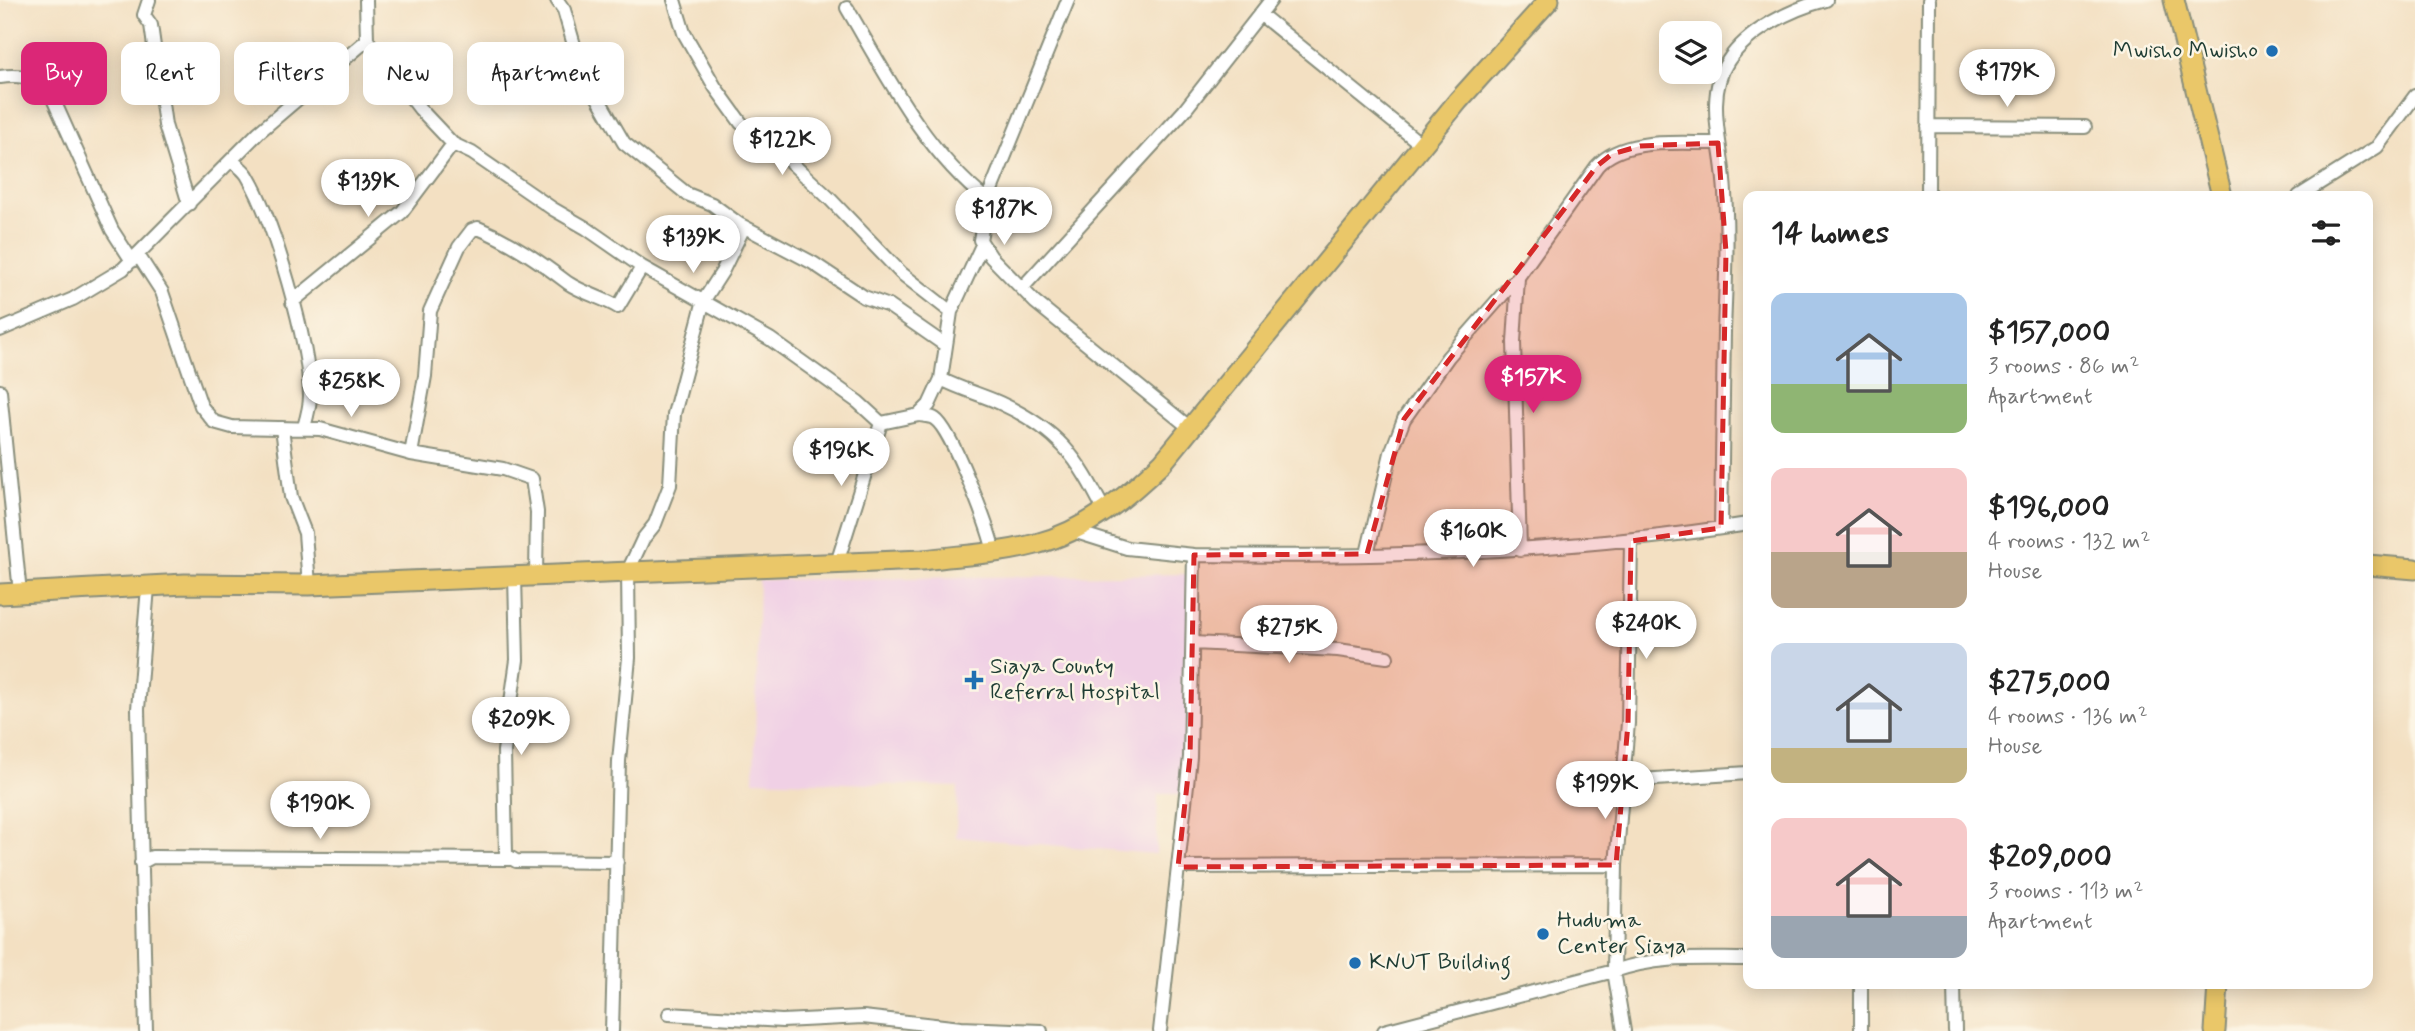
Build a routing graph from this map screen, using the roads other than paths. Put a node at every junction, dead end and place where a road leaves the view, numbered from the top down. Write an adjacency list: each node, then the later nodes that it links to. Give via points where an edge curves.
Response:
1 (149, 0): 26 (street, via 144,15 151,25 165,125)
2 (366, 0): 13 (street)
3 (557, 0): 27 (street, via 591,86 624,143 687,194 723,210)
4 (674, 0): 35 (street, via 684,33 741,123 769,142 901,273)
5 (1271, 0): 12 (street)
6 (1549, 0): 20 (main road, via 1497,54)
7 (1826, 0): 18 (street, via 1770,24 1728,61 1717,92)
8 (1928, 0): 16 (street)
9 (2174, 0): 23 (main road)
10 (1065, 2): 25 (street)
11 (847, 8): 25 (street, via 916,124)
12 (1260, 14): 20 (street); 32 (street, via 1184,111)
13 (367, 40): 19 (street); 21 (street)
14 (0, 77): 29 (street, via 41,82 50,92 112,230)
15 (2415, 96): 24 (street, via 2377,147)
16 (1928, 126): 17 (street); 22 (street)
17 (2085, 127)
18 (1718, 143): 31 (street, via 1640,146 1603,159); 48 (street, via 1726,252)
19 (453, 144): 30 (street); 34 (street, via 402,212)
20 (1422, 145): 44 (main road)
21 (231, 160): 26 (street); 34 (street, via 245,172 256,194)
22 (1928, 191)
23 (2221, 191)
24 (2307, 191)
25 (987, 200): 28 (street)
26 (189, 204): 29 (street)
27 (744, 227): 33 (street); 37 (street, via 813,263 864,297 889,306)
28 (982, 245): 32 (street); 35 (street)
29 (135, 258): 36 (street, via 73,299); 43 (street, via 162,292 206,415 225,426)
30 (642, 267): 33 (street); 45 (street, via 618,307 570,284 506,240 478,228 472,230 429,312 425,376)
31 (1518, 277): 51 (street, via 1513,320); 53 (street, via 1448,357 1404,419 1391,453)
32 (1023, 288): 44 (street)
33 (704, 300): 41 (street, via 770,339); 58 (street, via 674,414 670,485 655,524)
34 (292, 302): 42 (street, via 310,392)
35 (951, 312): 37 (street)
36 (0, 330)
37 (945, 345): 38 (street)
38 (941, 379): 40 (street); 46 (street, via 1016,411 1055,435 1070,450)
39 (0, 391): 63 (street)
40 (919, 415): 41 (street); 52 (street, via 936,419 951,440 984,513)
41 (881, 423): 55 (street)
42 (304, 427): 43 (street); 45 (street)
43 (282, 428): 61 (street, via 291,497 305,533)
44 (1190, 428): 46 (main road, via 1148,476)
45 (411, 454): 59 (street, via 503,469 532,479 537,512)
46 (1105, 512): 49 (main road)
47 (1743, 525): 48 (street)
48 (1721, 528): 50 (street)
49 (1070, 530): 52 (main road, via 1037,544); 54 (street, via 1115,546)
50 (1631, 541): 51 (street); 67 (street)
51 (1520, 551): 53 (street)
52 (994, 552): 55 (main road)
53 (1367, 554): 54 (street)
54 (1194, 555): 64 (street)
55 (837, 563): 58 (main road)
56 (2373, 565): 57 (main road)
57 (2415, 569)
58 (628, 571): 59 (main road); 69 (street, via 629,659 619,761)
59 (536, 575): 60 (main road)
60 (515, 576): 61 (main road); 68 (street, via 517,660 504,751)
61 (309, 585): 62 (main road, via 261,582)
62 (148, 587): 63 (main road); 70 (street, via 138,709)
63 (10, 593)
64 (1193, 643): 65 (street); 72 (street, via 1187,800)
65 (1387, 657)
66 (1743, 773): 67 (street)
67 (1625, 780): 71 (street)
68 (508, 859): 69 (street); 70 (street, via 152,857)
69 (617, 862): 81 (street)
70 (141, 863): 80 (street)
71 (1616, 865): 72 (street); 74 (street)
72 (1178, 867): 83 (street)
73 (1743, 959): 74 (street, via 1670,957)
74 (1614, 971): 84 (street); 85 (street)
75 (1861, 989): 86 (street)
76 (1954, 989): 87 (street)
77 (2218, 989): 88 (main road)
78 (669, 1014): 79 (street, via 794,1021 863,1017)
79 (961, 1030): 82 (street)
80 (146, 1031)
81 (612, 1031)
82 (1041, 1031)
83 (1160, 1031)
84 (1384, 1031)
85 (1625, 1031)
86 (1861, 1031)
87 (1955, 1031)
88 (2215, 1031)

